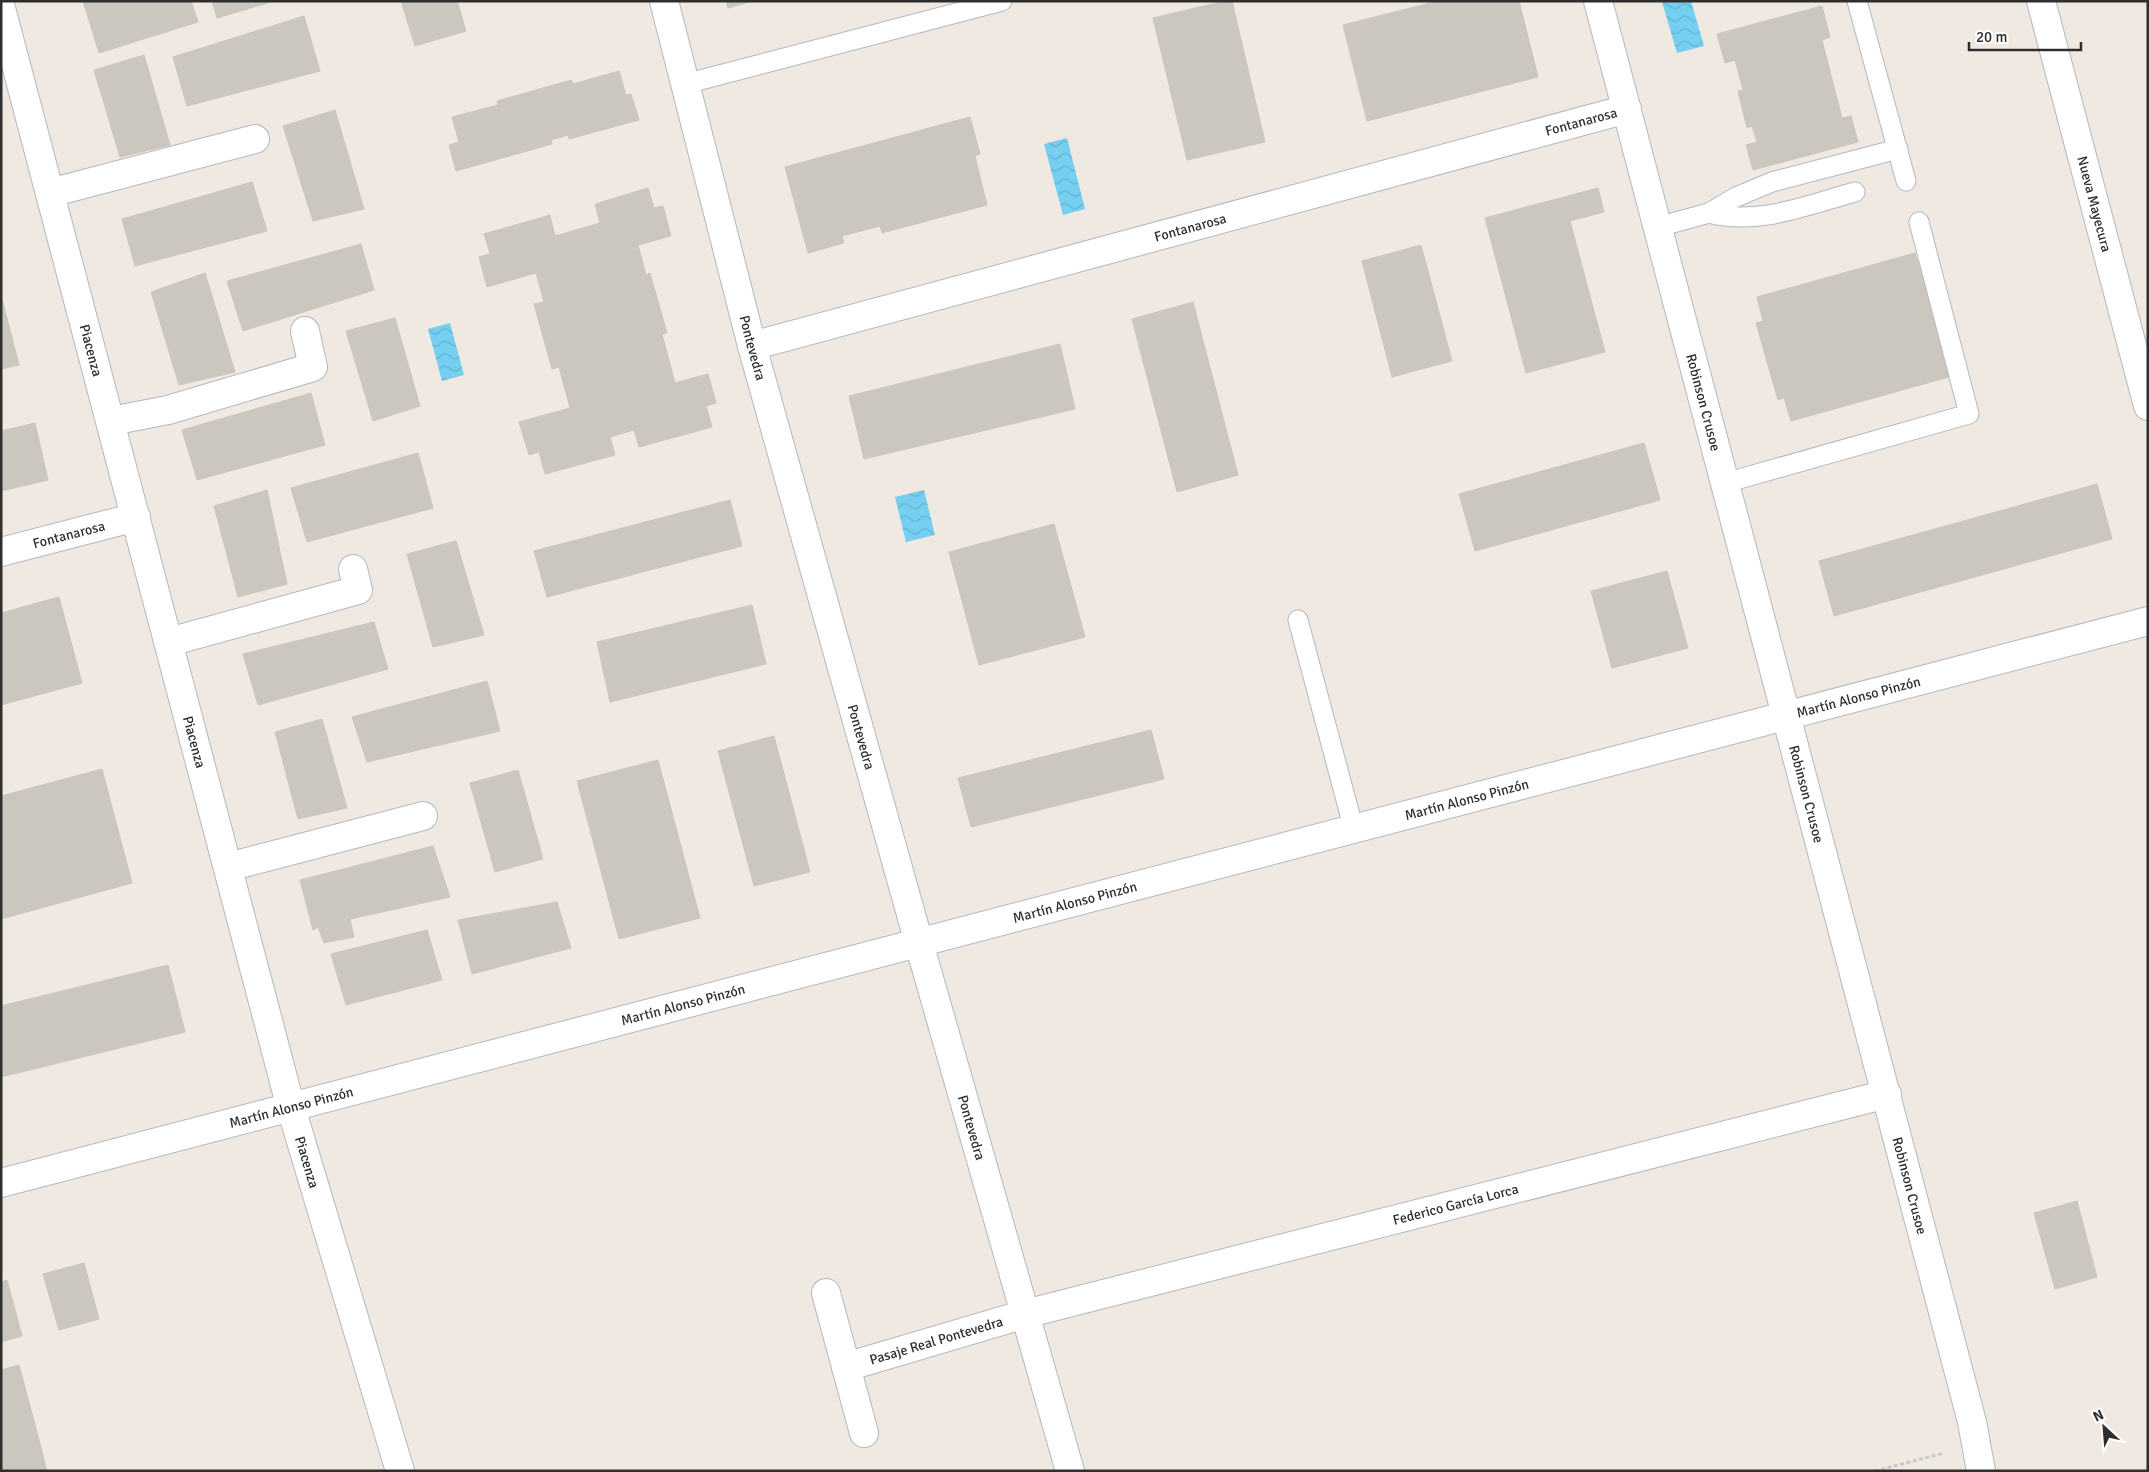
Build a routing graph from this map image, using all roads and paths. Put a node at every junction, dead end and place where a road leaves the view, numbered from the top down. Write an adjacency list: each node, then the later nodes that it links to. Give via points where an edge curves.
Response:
1 (664, 1): 7 (street, Pontevedra)
2 (1002, 1): 7 (lane)
3 (1598, 1): 8 (street, Robinson Crusoe)
4 (1857, 1): 10 (lane)
5 (2041, 1): 19 (street, Nueva Mayecura)
6 (1, 8): 13 (street, Piacenza)
7 (685, 84): 18 (street, Pontevedra)
8 (1627, 109): 16 (street, Robinson Crusoe); 18 (street, Fontanarosa)
9 (255, 139): 13 (street)
10 (1898, 149): 11 (lane); 14 (lane, via 1772,182)
11 (1906, 180)
12 (1855, 192): 14 (lane, via 1754,217)
13 (50, 193): 20 (street, Piacenza)
14 (1709, 213): 16 (lane)
15 (1919, 222): 21 (lane, via 1969,414)
16 (1658, 227): 21 (street, Robinson Crusoe)
17 (305, 331): 20 (street, via 313,367 168,410)
18 (752, 346): 32 (street, Pontevedra)
19 (2148, 406)
20 (111, 421): 22 (street, Piacenza)
21 (1725, 483): 28 (street, Robinson Crusoe)
22 (136, 517): 23 (street, Fontanarosa); 27 (street, Piacenza)
23 (1, 552)
24 (353, 570): 27 (street, via 358,590)
25 (1298, 620): 30 (lane)
26 (2148, 621): 28 (street, Martín Alonso Pinzón)
27 (169, 642): 31 (street, Piacenza)
28 (1786, 716): 30 (street, Martín Alonso Pinzón); 33 (street, Robinson Crusoe)
29 (423, 816): 31 (street)
30 (1354, 830): 32 (street, Martín Alonso Pinzón)
31 (228, 867): 34 (street, Piacenza)
32 (919, 943): 34 (street, Martín Alonso Pinzón); 37 (street, Pontevedra)
33 (1887, 1094): 37 (street, Federico García Lorca); 41 (street, Robinson Crusoe, via 1972,1422)
34 (292, 1108): 35 (street, Martín Alonso Pinzón); 42 (street, Piacenza)
35 (1, 1183)
36 (826, 1293): 38 (street)
37 (1025, 1314): 38 (street, Pasaje Real Pontevedra); 43 (street, Pontevedra)
38 (846, 1367): 39 (street)
39 (864, 1433)
40 (1944, 1453): 44 (path)
41 (1978, 1470)
42 (400, 1471)
43 (1070, 1471)
44 (1875, 1471)

